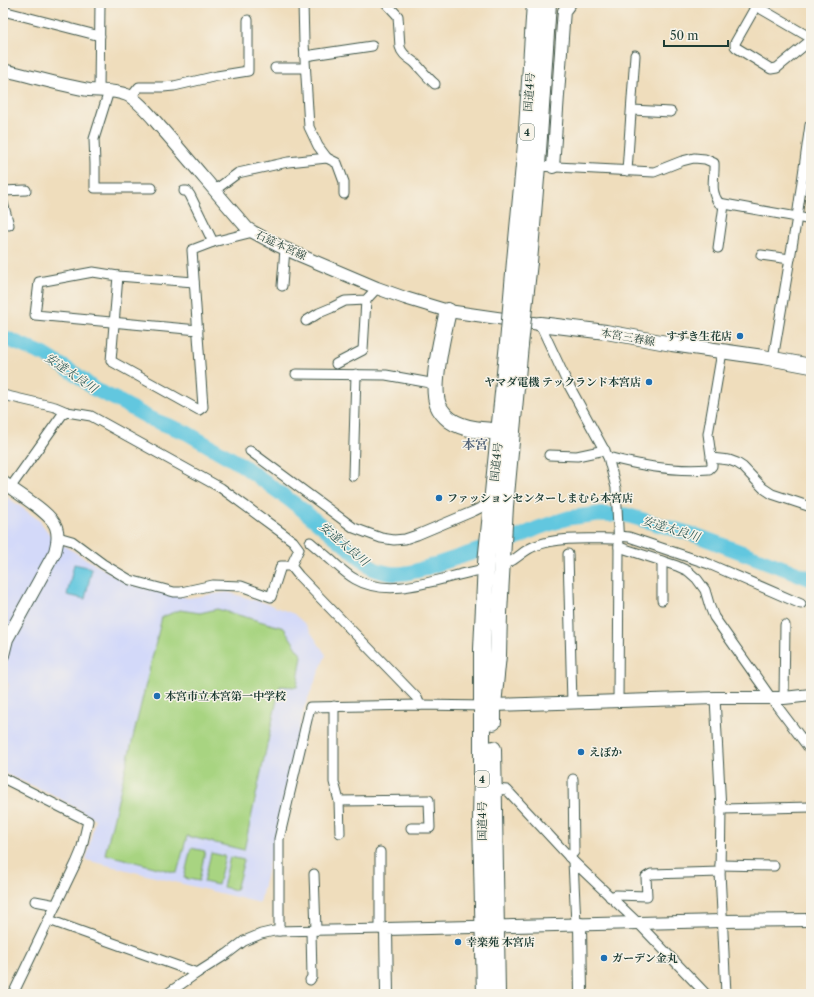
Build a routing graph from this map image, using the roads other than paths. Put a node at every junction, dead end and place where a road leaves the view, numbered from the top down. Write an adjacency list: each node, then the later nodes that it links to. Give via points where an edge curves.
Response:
1 (100, 3): 10 (street)
2 (303, 3): 14 (street)
3 (386, 3): 18 (street, via 398,16 402,53)
4 (536, 3): 44 (highway, 国道4号 / 4, via 526,144)
5 (548, 3): 25 (highway, 国道4号 / 4)
6 (570, 3): 25 (street, via 564,11)
7 (754, 5): 11 (street); 11 (street, via 735,46 771,69 777,68)
8 (3, 11): 10 (street)
9 (248, 20): 20 (street, via 248,71 174,86 139,87)
10 (100, 36): 19 (street)
11 (811, 39)
12 (372, 46): 14 (street)
13 (635, 55): 21 (street)
14 (305, 56): 16 (street)
15 (275, 68): 16 (street)
16 (305, 68): 24 (street, via 309,127)
17 (3, 70): 19 (street, 石筵本宮線)
18 (435, 84)
19 (104, 91): 20 (street, 石筵本宮線); 27 (street, via 94,139 95,188)
20 (131, 97): 30 (street, 石筵本宮線, via 151,116)
21 (632, 110): 22 (street); 26 (street)
22 (671, 112)
23 (810, 125): 35 (street)
24 (327, 158): 30 (street, via 288,162 238,173); 32 (street, via 337,163 344,182)
25 (545, 166): 26 (street); 44 (highway, 国道4号 / 4)
26 (627, 171): 34 (street, via 654,172 682,161 705,159 714,163 714,193 717,202)
27 (152, 188)
28 (26, 190): 31 (street)
29 (184, 190): 39 (street, via 190,195)
30 (215, 190): 38 (street, 石筵本宮線)
31 (3, 191)
32 (344, 194)
33 (3, 203): 37 (street)
34 (724, 205): 35 (street); 41 (street)
35 (796, 217): 36 (street); 43 (street)
36 (811, 220)
37 (8, 225)
38 (253, 232): 39 (street); 40 (street, 石筵本宮線)
39 (213, 242): 46 (street, via 192,250)
40 (285, 248): 47 (street); 48 (street, 石筵本宮線)
41 (718, 248)
42 (760, 255): 43 (street)
43 (790, 259): 56 (street)
44 (522, 261): 64 (highway, 国道4号 / 4, bridge)
45 (118, 276): 46 (street); 52 (street); 52 (street, via 93,272 39,282 35,315)
46 (194, 282): 54 (street)
47 (282, 286)
48 (377, 288): 49 (street); 50 (street, 石筵本宮線)
49 (366, 300): 51 (street, via 345,301); 57 (street, via 363,350)
50 (448, 311): 53 (street, 石筵本宮線); 61 (highway)
51 (306, 321)
52 (114, 322): 54 (street); 54 (street, via 111,361 199,410 203,407)
53 (540, 324): 55 (main road, 本宮三春線, via 606,332); 66 (street, via 566,380)
54 (198, 330)
55 (722, 352): 56 (main road, 本宮三春線); 68 (street, via 708,434)
56 (772, 360): 58 (main road, 本宮三春線)
57 (336, 364)
58 (811, 366)
59 (296, 374): 60 (street)
60 (356, 374): 61 (street, via 386,375); 69 (street)
61 (436, 384): 64 (highway, via 439,406 450,419 470,428)
62 (3, 395): 63 (street)
63 (67, 412): 70 (street); 79 (street, via 91,416 221,488 296,544 299,549)
64 (505, 432): 71 (highway, 国道4号 / 4)
65 (250, 451): 71 (street, via 354,528 381,538 405,539 474,511)
66 (606, 454): 67 (street); 68 (street, via 621,461 672,469 710,469); 74 (street, via 616,488)
67 (549, 455)
68 (711, 458): 72 (street, via 737,463 772,494)
69 (353, 476)
70 (6, 485): 73 (street, via 46,514 56,526)
71 (496, 506): 78 (highway, 国道4号 / 4); 80 (highway, 国道4号 / 4)
72 (811, 507)
73 (58, 537): 79 (street, via 72,541 130,580 174,592 213,585 241,586 271,597 282,566); 84 (street, via 55,552 7,639)
74 (618, 539): 77 (street); 78 (street, via 544,543 513,560); 82 (street, via 629,537 709,564); 89 (street)
75 (310, 542): 80 (street, via 356,580 389,588 424,583)
76 (568, 554): 90 (street)
77 (662, 561): 81 (street); 87 (street, via 688,571 697,579 705,590 714,617)
78 (502, 563): 92 (highway, 国道4号 / 4, via 498,655)
79 (291, 566): 91 (street, via 417,698)
80 (486, 566): 92 (highway, 国道4号 / 4, via 482,649)
81 (662, 600)
82 (801, 604)
83 (784, 625): 88 (street)
84 (3, 655)
85 (811, 695): 88 (street)
86 (715, 698): 87 (street); 89 (street); 100 (street)
87 (771, 698): 88 (street); 94 (street)
88 (784, 698)
89 (618, 702): 90 (street)
90 (572, 703): 92 (street)
91 (420, 705): 92 (street); 93 (street)
92 (487, 705): 97 (highway, 国道4号 / 4, via 493,748); 116 (highway, 国道4号 / 4, via 481,819)
93 (334, 706): 98 (street, via 334,782); 119 (street, via 310,707 279,839)
94 (811, 751)
95 (3, 778): 110 (street, via 88,821 81,851)
96 (573, 780): 104 (street, via 574,852)
97 (494, 789): 104 (street, via 507,790); 116 (highway, 国道4号 / 4)
98 (339, 801): 101 (street, via 429,800 430,828); 102 (street)
99 (811, 807): 100 (street)
100 (721, 809): 106 (street)
101 (411, 828)
102 (340, 833)
103 (380, 852): 117 (street)
104 (570, 858): 108 (street); 115 (street)
105 (774, 866): 106 (street)
106 (720, 869): 108 (street, via 651,874 646,877 647,896); 113 (street)
107 (314, 874): 118 (street)
108 (610, 897): 114 (street)
109 (35, 901): 110 (street)
110 (56, 905): 111 (street)
111 (49, 920): 120 (street); 122 (street)
112 (811, 920): 113 (street)
113 (722, 921): 114 (street); 129 (street)
114 (638, 923): 115 (street); 128 (street)
115 (578, 924): 116 (street); 127 (street)
116 (489, 926): 117 (street); 125 (highway, 国道4号 / 4); 126 (highway, 国道4号 / 4)
117 (383, 929): 118 (street); 124 (street)
118 (314, 930): 119 (street); 121 (street)
119 (279, 931): 120 (street, via 261,934 244,941)
120 (197, 973): 123 (street)
121 (310, 980)
122 (13, 994)
123 (168, 994)
124 (387, 994)
125 (484, 994)
126 (497, 994)
127 (581, 994)
128 (706, 994)
129 (726, 994)

